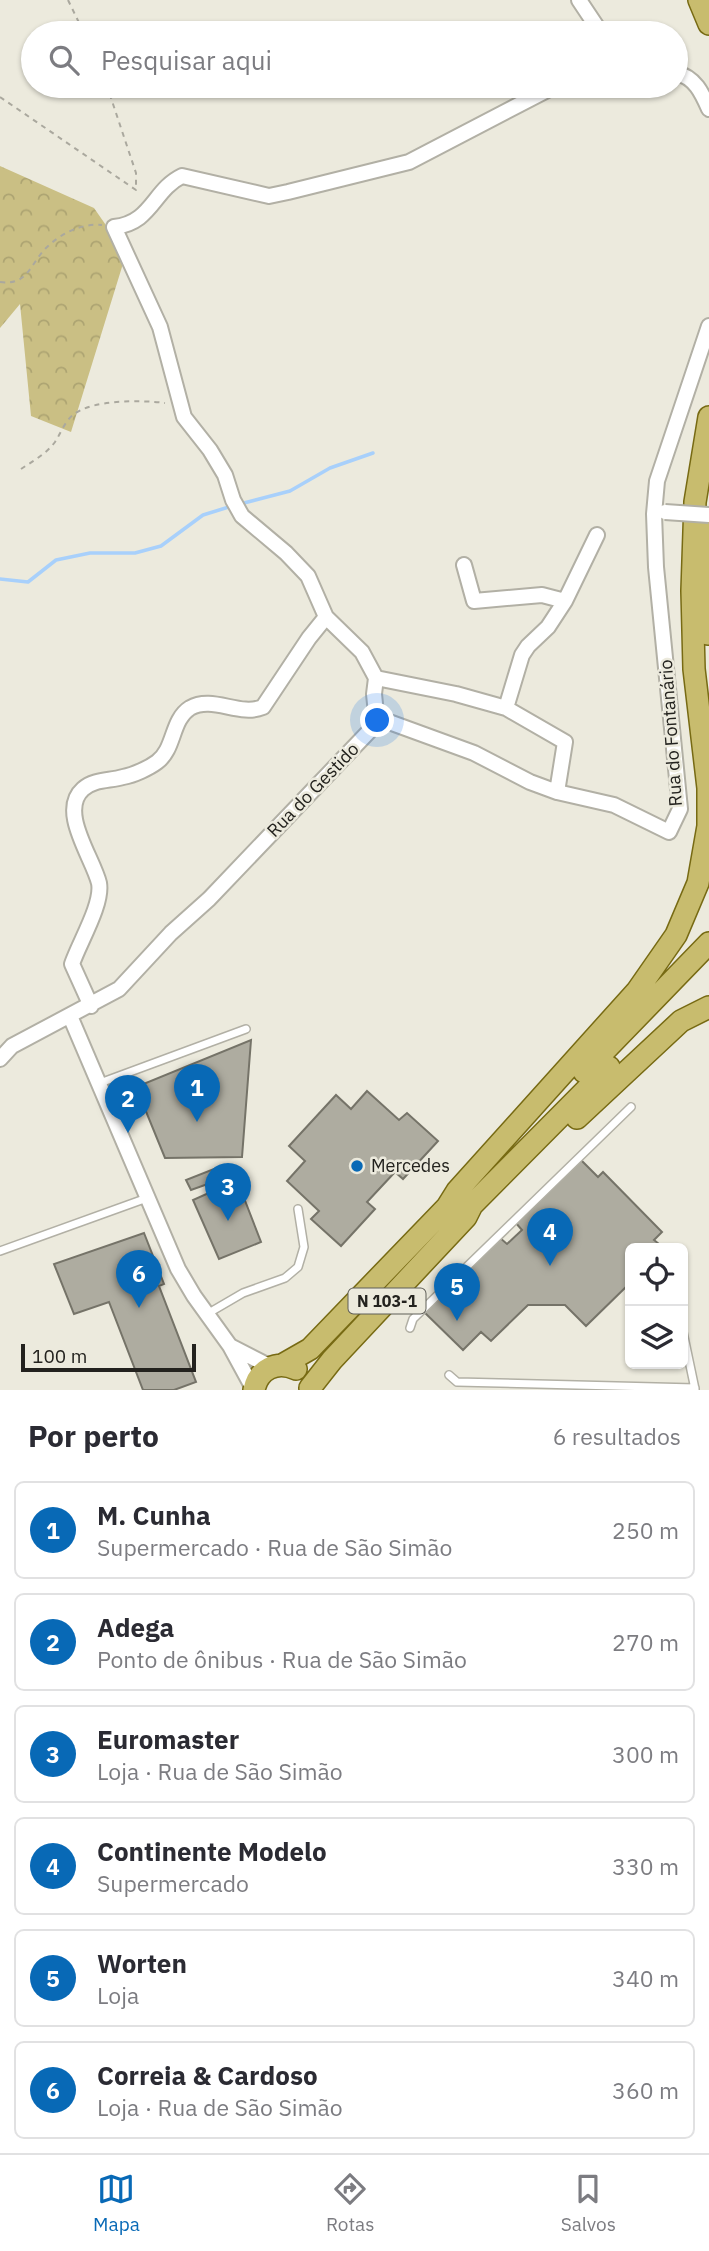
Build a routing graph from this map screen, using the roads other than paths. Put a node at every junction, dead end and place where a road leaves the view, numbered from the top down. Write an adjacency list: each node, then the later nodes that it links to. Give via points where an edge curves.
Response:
1 (579, 0): 3 (street)
2 (699, 0): 4 (main road)
3 (593, 21)
4 (709, 24)
5 (688, 78): 7 (street)
6 (532, 98): 16 (street, via 409,162 269,196 182,176 140,219 114,227 160,327 184,417 225,475 242,516 308,576)
7 (709, 109)
8 (709, 326): 10 (street, Rua do Fontanário, via 660,471)
9 (709, 417): 17 (main road, via 695,502 692,591)
10 (659, 513): 11 (street, bridge); 22 (street, Rua do Fontanário, via 656,567 680,809 668,832 614,805)
11 (709, 515)
12 (709, 530): 17 (main road)
13 (597, 535): 15 (street)
14 (464, 565): 15 (street, via 474,601 542,595)
15 (565, 600): 19 (street, via 522,655)
16 (326, 617): 18 (street, via 362,652); 25 (street, via 263,708 253,711 208,703 190,708 158,762 125,777 95,782 82,789 74,802 73,816 100,886 72,964)
17 (702, 650): 20 (main road, via 700,668); 33 (main road, via 694,669 708,826 698,883 677,935 637,991)
18 (376, 678): 19 (street); 21 (street)
19 (506, 708): 22 (street, via 565,743)
20 (709, 722)
21 (377, 723): 22 (street, Rua do Fontanário, via 389,722 474,752); 25 (street, Rua do Gestido, via 119,989)
22 (557, 792)
23 (709, 943): 33 (main road)
24 (709, 965): 35 (main road, via 472,1205)
25 (91, 1006): 27 (street, Rua do Gestido)
26 (709, 1007): 35 (main road, via 681,1021)
27 (70, 1016): 29 (street, Rua do Gestido, via 12,1046); 30 (street)
28 (246, 1029): 30 (lane)
29 (0, 1059)
30 (100, 1083): 32 (street)
31 (631, 1107): 38 (lane, via 413,1319)
32 (147, 1198): 36 (lane); 37 (street, via 178,1269)
33 (447, 1207): 41 (main road, N 103-1, via 310,1349)
34 (298, 1209): 37 (lane, via 304,1247 298,1267 285,1278 243,1293)
35 (466, 1217): 43 (main road, N 103-1)
36 (0, 1251)
37 (206, 1315): 39 (street)
38 (410, 1328)
39 (230, 1346): 41 (street); 45 (street)
40 (688, 1356): 44 (lane)
41 (277, 1366): 43 (main road, via 300,1371); 45 (main road, via 259,1377)
42 (449, 1375): 44 (lane, via 457,1382)
43 (310, 1389)
44 (695, 1389)
45 (254, 1390)

